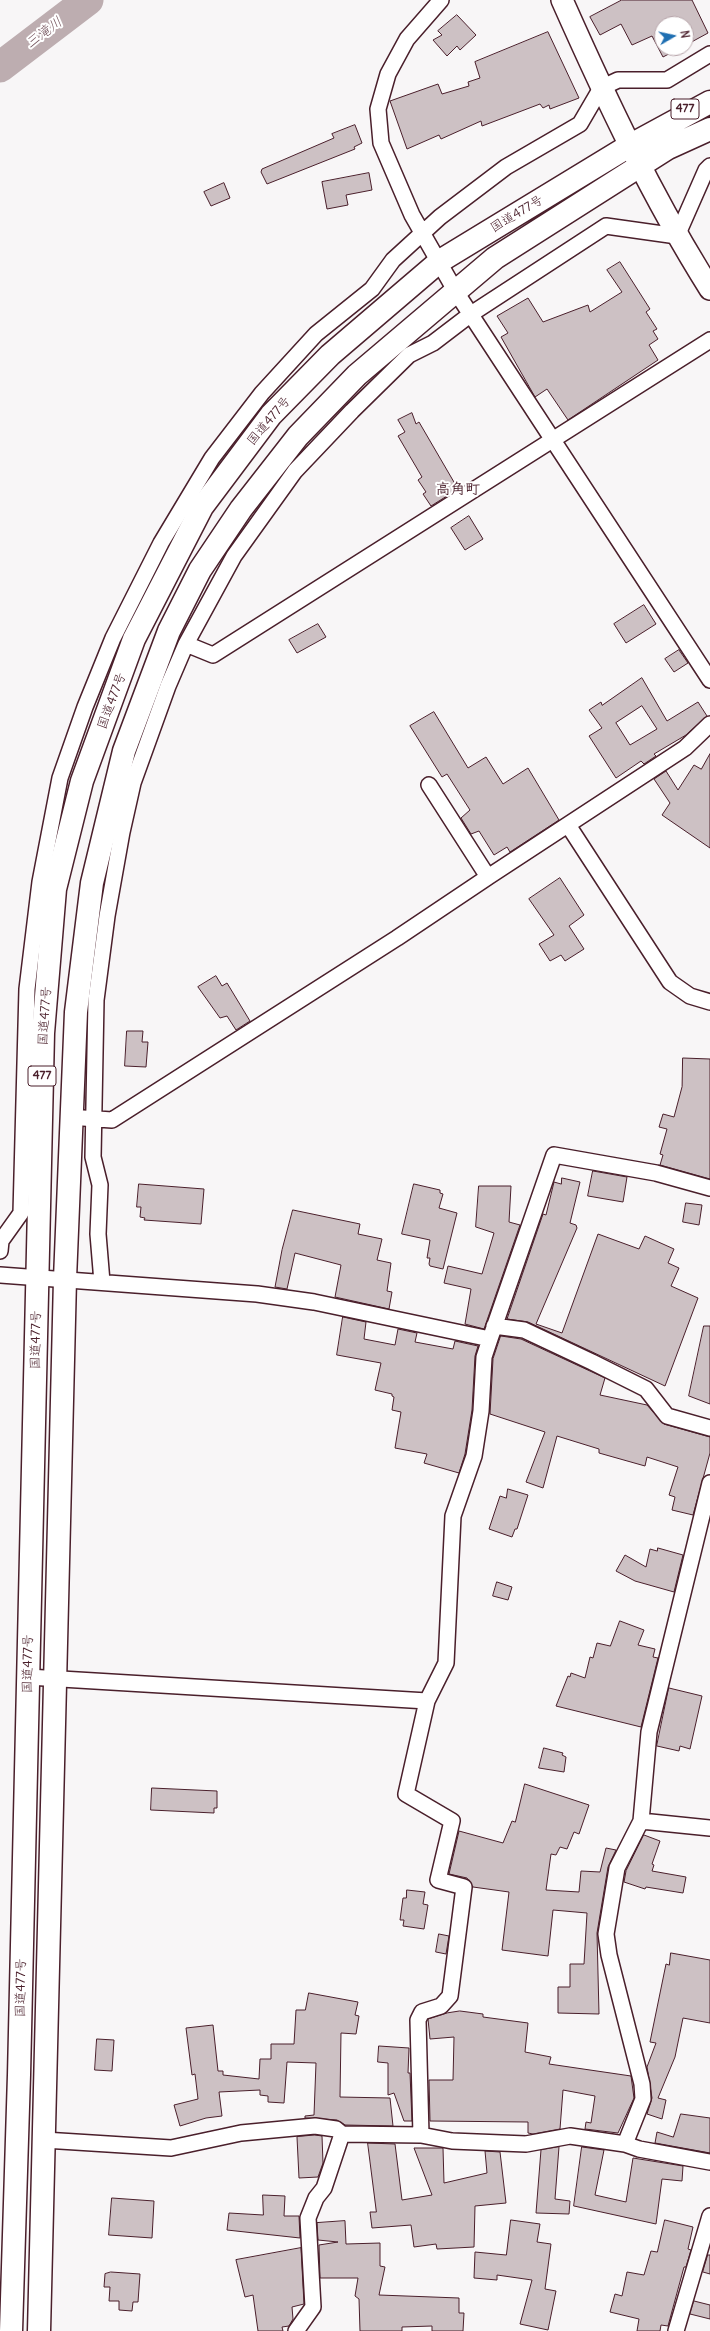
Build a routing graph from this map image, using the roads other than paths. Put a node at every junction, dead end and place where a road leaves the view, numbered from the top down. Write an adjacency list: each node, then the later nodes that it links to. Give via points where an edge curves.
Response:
1 (441, 0): 12 (street, via 407,39 388,74 378,109 381,143 412,215)
2 (562, 0): 4 (street)
3 (710, 54): 4 (street, via 667,80 618,80)
4 (601, 88): 9 (street); 12 (street, via 580,124 506,167)
5 (710, 90): 7 (highway, 477)
6 (710, 102): 7 (highway, 国道477号 / 477)
7 (659, 128): 9 (highway, 国道477号 / 477)
8 (710, 129): 10 (highway, 国道477号 / 477, via 668,148)
9 (629, 146): 10 (street); 14 (highway, 国道477号 / 477)
10 (640, 166): 13 (street); 16 (highway, 国道477号 / 477, via 495,258)
11 (710, 166): 13 (street)
12 (423, 233): 14 (street); 30 (street, via 392,260 372,289 316,334 262,393 216,452 160,543 113,638 60,778 40,882 27,989 21,1213 1,1241)
13 (677, 236): 15 (street); 17 (street, via 606,226)
14 (440, 261): 16 (street); 32 (highway, 国道477号 / 477, via 330,355 271,415 202,507 134,639 82,781 55,889 43,1034)
15 (710, 289)
16 (456, 292): 17 (street); 27 (highway, 国道477号 / 477, via 357,375 298,436 242,509 200,570 168,631 124,751 92,883 76,1012)
17 (471, 314): 19 (street); 20 (street, via 433,344 409,355 295,471 234,556)
18 (710, 340): 19 (street)
19 (554, 441): 20 (street, via 213,655); 21 (street)
20 (186, 644): 28 (street, via 133,783 122,832 96,1000)
21 (710, 680)
22 (710, 724): 24 (street, via 686,748)
23 (429, 785): 25 (street)
24 (568, 825): 25 (street); 26 (street, via 670,982 690,996)
25 (488, 877): 28 (street, via 112,1120)
26 (710, 1002)
27 (72, 1116): 28 (street); 33 (highway, 国道477号 / 477)
28 (93, 1118): 34 (street, via 93,1157 100,1185 98,1234)
29 (710, 1188): 35 (street, via 656,1173 554,1154)
30 (0, 1251)
31 (0, 1275): 32 (street)
32 (38, 1276): 33 (street); 38 (highway, 国道477号 / 477)
33 (65, 1279): 34 (street); 39 (highway, 国道477号 / 477)
34 (102, 1282): 35 (street, via 257,1294)
35 (492, 1332): 36 (street, via 524,1330 646,1389 667,1416); 40 (street, via 484,1357 481,1411 474,1456 453,1516 446,1663)
36 (710, 1428)
37 (710, 1483): 41 (street, via 649,1732)
38 (28, 1677): 39 (street); 49 (highway, 国道477号 / 477)
39 (55, 1678): 40 (street); 45 (highway, 国道477号 / 477)
40 (427, 1702): 44 (street, via 406,1794 452,1821 438,1880 464,1887 450,1996 441,2006 422,2012 418,2020)
41 (641, 1821): 42 (street); 46 (street, via 617,1868 606,1934 609,1956 642,2084 643,2099)
42 (710, 1828)
43 (342, 2134): 44 (street); 45 (street, via 336,2129 315,2126 241,2133 170,2148); 51 (street, via 324,2188 316,2198 308,2218 313,2307)
44 (421, 2135): 46 (street, via 452,2141 526,2144 570,2136)
45 (44, 2140): 50 (highway, 国道477号 / 477)
46 (625, 2144): 47 (street, via 639,2150)
47 (710, 2162)
48 (710, 2216): 52 (street)
49 (11, 2331)
50 (39, 2331)
51 (296, 2331)
52 (676, 2331)

